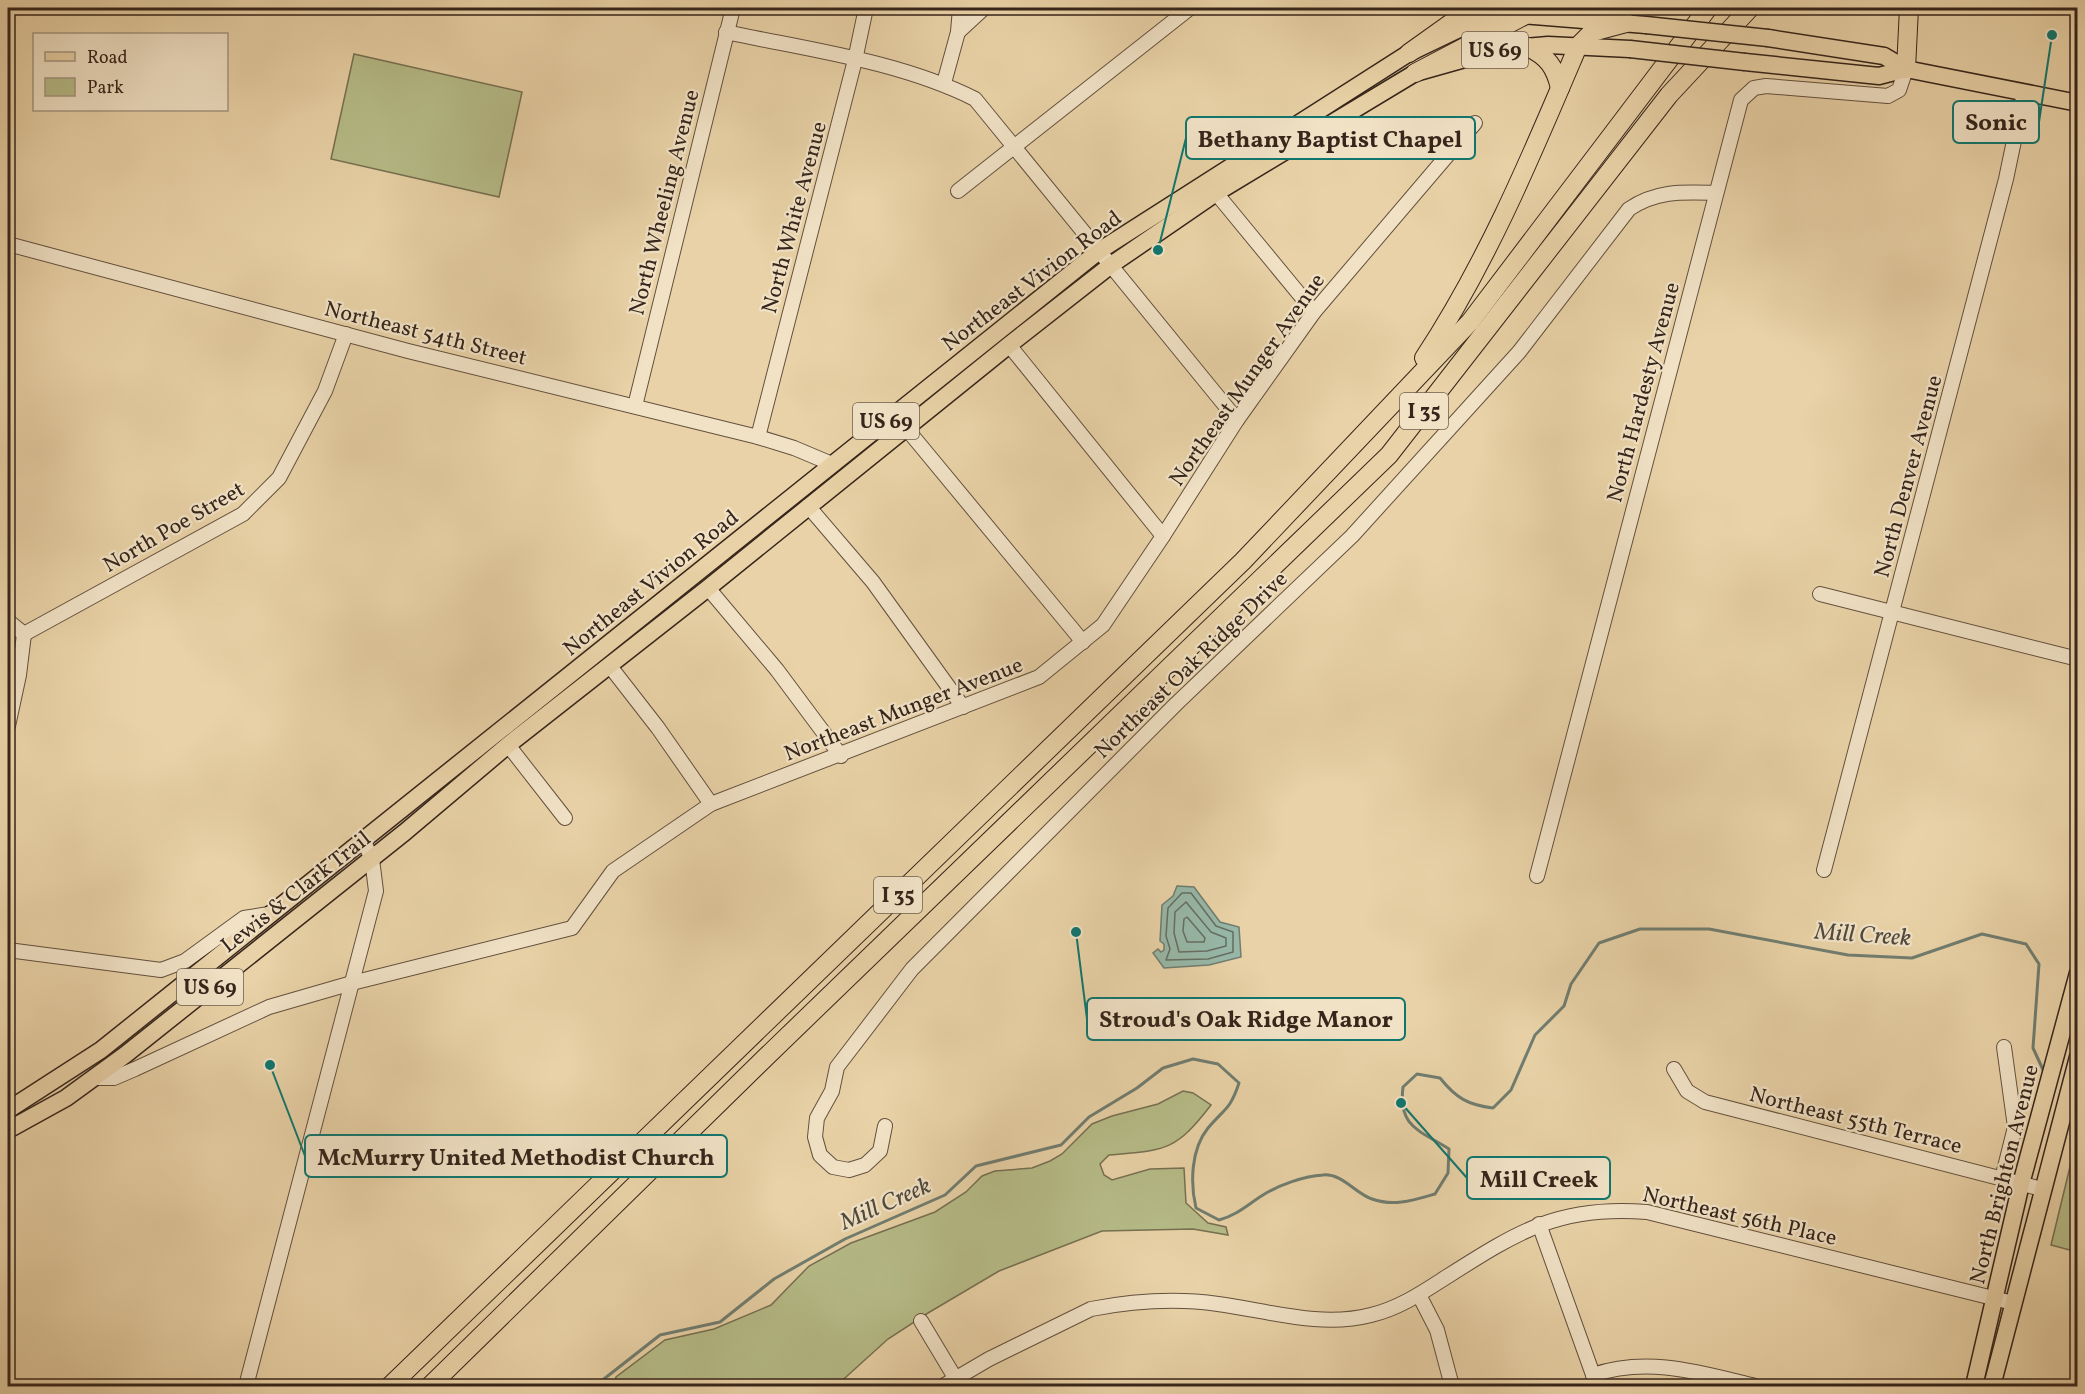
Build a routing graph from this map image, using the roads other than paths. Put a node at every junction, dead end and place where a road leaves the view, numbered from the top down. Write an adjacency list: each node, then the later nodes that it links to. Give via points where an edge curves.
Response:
1 (733, 8): 14 (street, North Wheeling Avenue)
2 (866, 8): 19 (street, North White Avenue)
3 (960, 8): 15 (street)
4 (984, 8): 15 (street)
5 (1190, 8): 27 (street)
6 (1472, 8): 18 (highway)
7 (1539, 8): 12 (highway)
8 (1613, 8): 13 (highway)
9 (1708, 8): 37 (highway, I 35, via 1470,322)
10 (1750, 8): 89 (highway, I 35, via 1669,94 1389,455)
11 (1909, 8): 20 (highway)
12 (1521, 15): 13 (main road, Northeast Vivion Road / US 69); 18 (main road, Northeast Vivion Road / US 69, via 1497,17 1459,29); 21 (highway)
13 (1626, 23): 16 (highway, via 1592,32); 20 (main road, Northeast Vivion Road / US 69, bridge, via 1767,38 1884,56)
14 (726, 32): 19 (street); 38 (street, North Wheeling Avenue)
15 (958, 32): 22 (street)
16 (1578, 46): 17 (main road, Northeast Vivion Road / US 69); 20 (main road, Northeast Vivion Road / US 69, bridge, via 1879,76); 23 (highway)
17 (1528, 47): 21 (main road, Northeast Vivion Road / US 69, via 1460,58); 23 (highway, via 1544,54 1555,68)
18 (1409, 53): 32 (main road, Northeast Vivion Road / US 69)
19 (855, 60): 22 (street); 42 (street, North White Avenue)
20 (1906, 69): 24 (main road, Northeast Vivion Road / US 69); 30 (street, North Hardesty Avenue, via 1899,90 1888,96 1766,86 1749,92 1738,106)
21 (1415, 73): 29 (main road, Northeast Vivion Road / US 69)
22 (944, 83): 27 (street, via 975,99)
23 (1560, 88): 37 (highway, via 1532,154 1450,318)
24 (2024, 93): 25 (main road, Northeast Vivion Road / US 69); 48 (street, North Denver Avenue, via 2006,179)
25 (2078, 103)
26 (1475, 123): 34 (street, Northeast Munger Avenue)
27 (1014, 147): 28 (street); 32 (street)
28 (958, 191)
29 (1216, 193): 33 (main road, Northeast Vivion Road / US 69); 34 (street)
30 (1716, 193): 65 (street, North Hardesty Avenue); 75 (street, Northeast Oak Ridge Drive, via 1664,193 1629,210 1519,352 1352,536 1170,710 912,969 837,1067 832,1090 817,1118 815,1137 820,1155 833,1167 849,1170 865,1165 880,1150)
31 (8, 244): 35 (street, Northeast 54th Street)
32 (1099, 251): 33 (street); 39 (main road, Northeast Vivion Road / US 69)
33 (1110, 265): 36 (main road, Northeast Vivion Road / US 69); 40 (street)
34 (1314, 312): 40 (street, Northeast Munger Avenue)
35 (346, 334): 38 (street, Northeast 54th Street); 50 (street, North Poe Street, via 325,391 305,430 279,478 258,501 243,514)
36 (1009, 345): 41 (main road, Northeast Vivion Road / US 69); 45 (street)
37 (1400, 396): 88 (highway, I 35, via 1234,569)
38 (635, 406): 42 (street, Northeast 54th Street)
39 (894, 414): 41 (street); 43 (main road, Northeast Vivion Road / US 69)
40 (1237, 420): 45 (street, Northeast Munger Avenue)
41 (907, 428): 44 (main road, Northeast Vivion Road / US 69); 51 (street)
42 (758, 437): 43 (street, Northeast 54th Street)
43 (832, 464): 60 (main road, Northeast Vivion Road / US 69)
44 (808, 506): 46 (main road, Northeast Vivion Road / US 69); 54 (street, via 873,582)
45 (1164, 536): 51 (street, Northeast Munger Avenue, via 1103,625)
46 (708, 588): 53 (main road, Northeast Vivion Road / US 69); 57 (street, via 777,670)
47 (1820, 594): 48 (street)
48 (1893, 612): 52 (street); 64 (street, North Denver Avenue)
49 (8, 621): 50 (street)
50 (24, 634): 55 (street)
51 (1083, 642): 54 (street, Northeast Munger Avenue, via 1039,677)
52 (2078, 659)
53 (609, 665): 56 (main road, Northeast Vivion Road / US 69); 58 (street)
54 (963, 707): 57 (street, Northeast Munger Avenue)
55 (8, 726)
56 (508, 745): 59 (street); 61 (main road, Northeast Vivion Road / US 69)
57 (841, 756): 58 (street, Northeast Munger Avenue)
58 (711, 804): 69 (street, Northeast Munger Avenue, via 614,871 572,928)
59 (565, 818)
60 (386, 821): 62 (main road, Lewis & Clark Trail / US 69)
61 (405, 832): 63 (main road, Lewis & Clark Trail / US 69)
62 (363, 840): 63 (street); 66 (main road, Lewis & Clark Trail / US 69)
63 (372, 859): 69 (street, via 376,891); 73 (main road, Lewis & Clark Trail / US 69)
64 (1824, 870)
65 (1537, 876)
66 (269, 915): 67 (street, via 244,918 179,964 161,970); 74 (main road, Lewis & Clark Trail / US 69, via 101,1050)
67 (8, 950)
68 (2078, 973): 78 (main road, North Brighton Avenue)
69 (352, 983): 73 (street, Northeast Munger Avenue, via 269,1007 114,1078); 87 (street)
70 (2004, 1047): 77 (street, via 2015,1127)
71 (2078, 1057): 79 (main road, North Brighton Avenue)
72 (1674, 1070): 77 (street, Northeast 55th Terrace, via 1687,1091 1705,1102)
73 (94, 1078): 76 (main road, Lewis & Clark Trail / US 69)
74 (8, 1110)
75 (885, 1126)
76 (8, 1130)
77 (2002, 1179): 78 (street, Northeast 55th Terrace)
78 (2021, 1184): 79 (street, Northeast 55th Terrace); 82 (main road, North Brighton Avenue)
79 (2042, 1189): 83 (main road, North Brighton Avenue)
80 (1539, 1224): 81 (street, Northeast 56th Place, via 1509,1237); 82 (street, Northeast 56th Place, via 1587,1213 1647,1212); 85 (street)
81 (1419, 1295): 86 (street, Northeast 56th Place, via 1380,1313 1334,1321 1190,1301 1091,1309 989,1359); 91 (street, via 1437,1330)
82 (1995, 1299): 83 (street, Northeast 56th Place); 93 (main road, North Brighton Avenue)
83 (2013, 1303): 94 (main road, North Brighton Avenue)
84 (921, 1321): 86 (street)
85 (1595, 1381): 92 (street, via 1632,1366 1664,1366)
86 (958, 1383): 90 (street, Northeast 56th Place)
87 (246, 1386)
88 (390, 1386)
89 (430, 1386)
90 (943, 1386)
91 (1452, 1386)
92 (1755, 1386)
93 (1974, 1386)
94 (1992, 1386)

